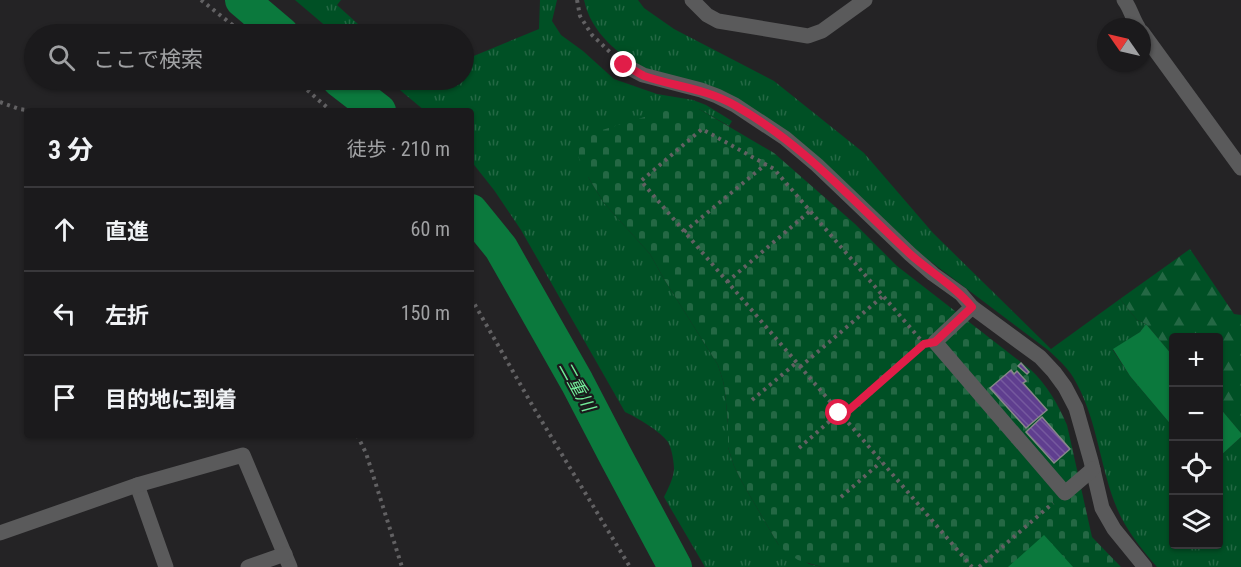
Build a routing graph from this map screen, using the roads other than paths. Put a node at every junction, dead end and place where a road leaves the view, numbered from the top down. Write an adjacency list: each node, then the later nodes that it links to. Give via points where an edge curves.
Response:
1 (692, 0): 2 (street, via 718,21 808,36 822,31)
2 (865, 0)
3 (1124, 0): 4 (street)
4 (1132, 18)
5 (1151, 44): 7 (street)
6 (624, 65): 8 (street, via 643,75 717,96 785,138)
7 (1241, 168)
8 (972, 307): 9 (street, via 1040,357 1054,372 1076,408); 9 (street, via 935,342 1065,493)
9 (1093, 469): 15 (street, via 1102,508)
10 (137, 485): 11 (street); 12 (street, via 243,455); 13 (street)
11 (0, 533)
12 (287, 560): 14 (street)
13 (166, 567)
14 (248, 567)
15 (1144, 567)

